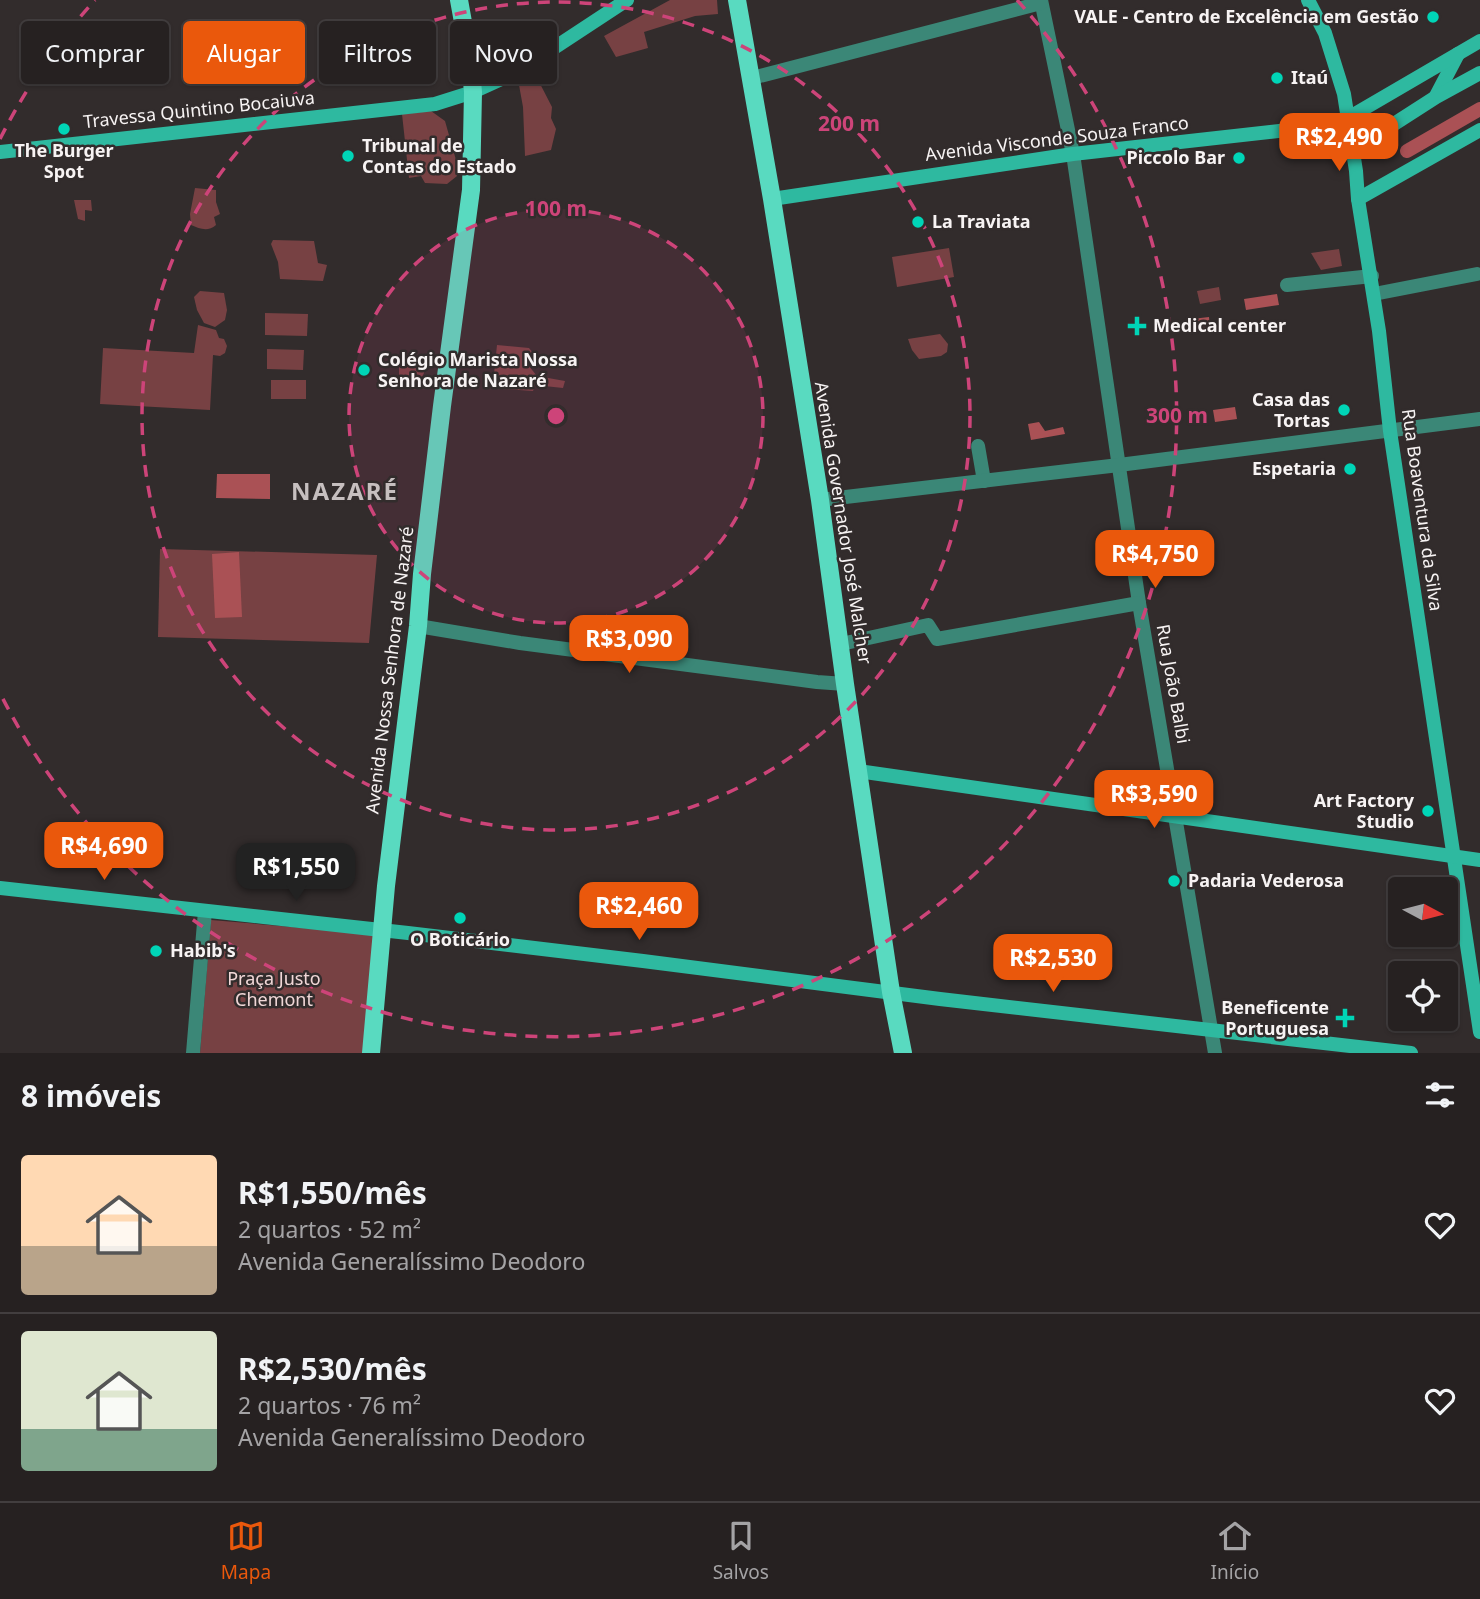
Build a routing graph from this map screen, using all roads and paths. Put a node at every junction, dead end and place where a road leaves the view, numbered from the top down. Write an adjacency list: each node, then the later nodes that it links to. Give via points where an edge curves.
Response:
1 (459, 0): 10 (main road, Avenida Nossa Senhora de Nazaré)
2 (627, 0): 10 (street, Travessa Quintino Bocaiuva, via 519,71)
3 (737, 0): 9 (main road, Avenida Governador José Malcher)
4 (1308, 0): 12 (street, Rua Boaventura da Silva, via 1325,33)
5 (1041, 1): 9 (street); 16 (street, Rua João Balbi)
6 (1480, 41): 7 (street, Avenida Visconde Souza Franco)
7 (1458, 54): 11 (street); 12 (street, Avenida Visconde Souza Franco)
8 (1480, 73): 11 (street)
9 (752, 78): 17 (main road, Avenida Governador José Malcher)
10 (473, 92): 15 (street, Travessa Quintino Bocaiuva, via 435,104 104,134); 30 (main road, Avenida Nossa Senhora de Nazaré, via 471,190)
11 (1436, 97): 14 (street)
12 (1348, 118): 14 (street, Rua Boaventura da Silva); 16 (street, Avenida Visconde Souza Franco, via 1304,128)
13 (1480, 130): 18 (street)
14 (1352, 144): 18 (street, Rua Boaventura da Silva)
15 (0, 152)
16 (1073, 154): 17 (street, Avenida Visconde Souza Franco); 26 (street, Rua João Balbi)
17 (772, 199): 28 (main road, Avenida Governador José Malcher)
18 (1358, 199): 20 (street, Rua Boaventura da Silva)
19 (1477, 274): 22 (street)
20 (1372, 276): 21 (street); 22 (street, Rua Boaventura da Silva)
21 (1287, 285)
22 (1374, 293): 24 (street, Rua Boaventura da Silva)
23 (1480, 419): 24 (street)
24 (1390, 431): 26 (street); 35 (street, Rua Boaventura da Silva)
25 (978, 446): 27 (street)
26 (1119, 466): 27 (street); 29 (street, Rua João Balbi)
27 (984, 481): 28 (street)
28 (820, 500): 31 (main road, Avenida Governador José Malcher)
29 (1139, 603): 31 (street, via 937,639 928,625); 34 (street, Rua João Balbi)
30 (418, 626): 32 (street); 39 (main road, Avenida Nossa Senhora de Nazaré)
31 (841, 644): 32 (main road, Avenida Governador José Malcher)
32 (845, 684): 33 (main road, Avenida Governador José Malcher)
33 (858, 771): 34 (street); 40 (main road, Avenida Governador José Malcher)
34 (1177, 816): 35 (street); 41 (street, Rua João Balbi)
35 (1454, 856): 36 (street); 42 (street, Rua Boaventura da Silva)
36 (1480, 860)
37 (0, 888): 38 (street)
38 (205, 911): 39 (street); 43 (street)
39 (383, 930): 40 (street); 44 (main road, Avenida Nossa Senhora de Nazaré)
40 (891, 992): 41 (street); 45 (main road, Avenida Governador José Malcher)
41 (1211, 1030): 46 (street, Rua João Balbi); 47 (street)
42 (1480, 1032)
43 (193, 1053)
44 (371, 1053)
45 (903, 1053)
46 (1216, 1053)
47 (1411, 1053)

